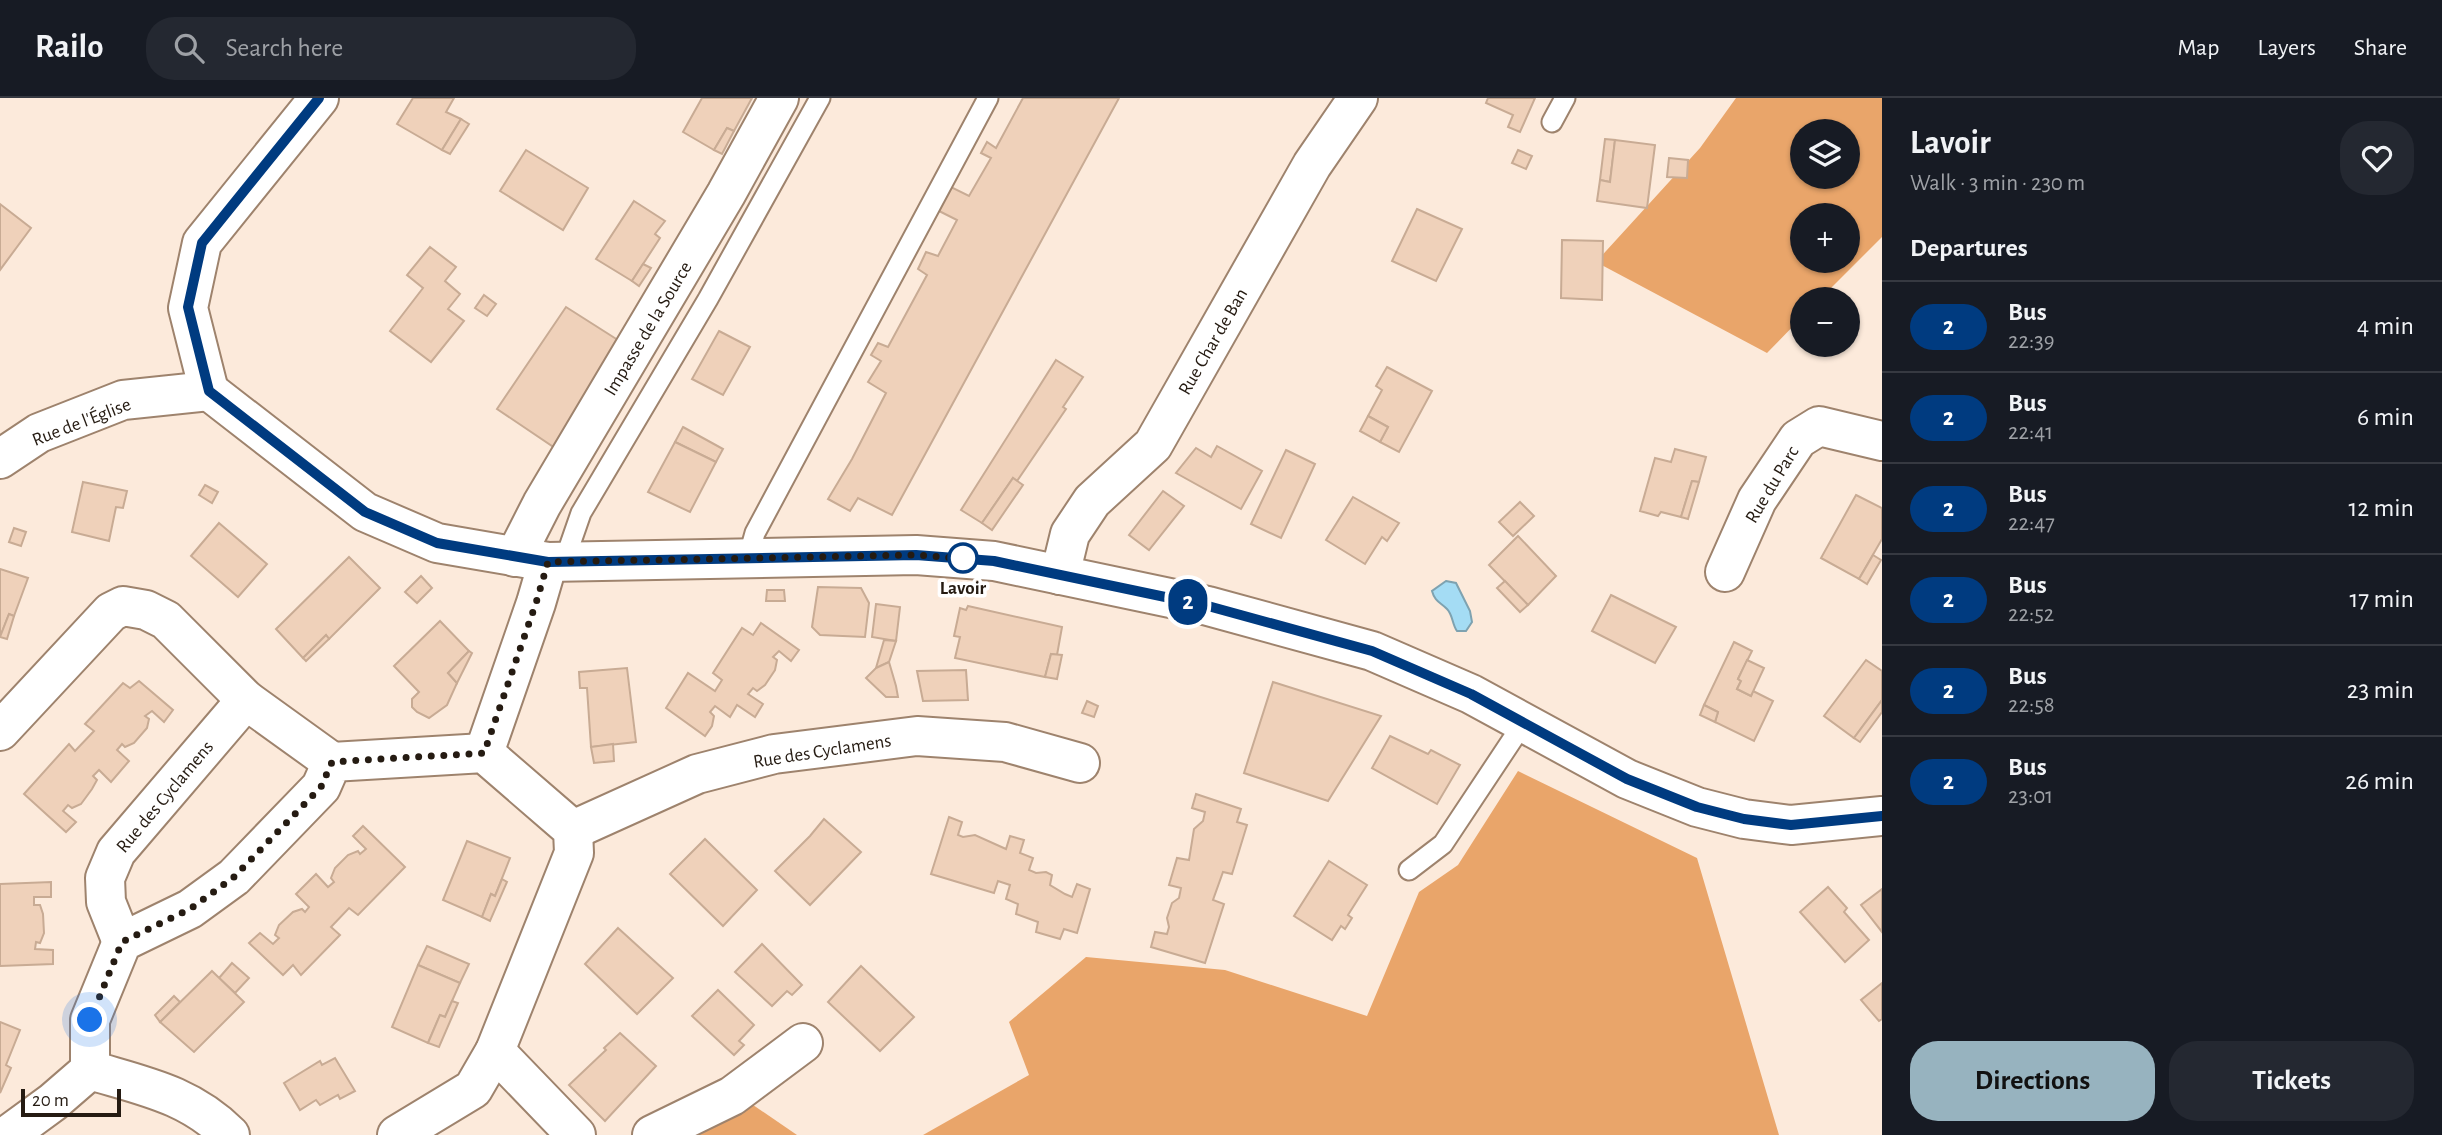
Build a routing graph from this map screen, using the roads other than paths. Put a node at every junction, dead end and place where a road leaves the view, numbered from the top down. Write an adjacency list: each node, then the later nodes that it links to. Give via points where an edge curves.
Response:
1 (319, 98): 8 (street, via 202,243 188,307)
2 (779, 98): 12 (street, Impasse de la Source, via 542,504)
3 (820, 98): 12 (lane, via 581,513)
4 (988, 98): 11 (lane, via 755,533)
5 (1358, 98): 14 (street, Rue Char de Ban, via 1312,165 1153,445 1092,501 1070,534)
6 (1565, 98): 7 (lane)
7 (1552, 122)
8 (209, 391): 10 (street, Rue de l'Église, via 123,400 39,433); 12 (street, via 365,512 437,543)
9 (1882, 441): 13 (street, Rue du Parc, via 1819,426 1798,439 1757,500)
10 (0, 459)
11 (748, 558): 12 (street); 14 (street, via 916,555 994,561)
12 (542, 560): 18 (street, via 536,603)
13 (1725, 572)
14 (1060, 575): 16 (street, via 1208,606 1372,651)
15 (246, 700): 17 (street, via 166,620 124,606 111,612); 19 (street); 24 (street, Rue des Cyclamens, via 116,852 105,878 106,902)
16 (1524, 722): 21 (street, via 1627,779 1709,810 1791,825); 23 (lane, via 1443,844)
17 (0, 731)
18 (484, 753): 19 (street); 22 (street)
19 (332, 762): 24 (street, via 321,787 234,877 190,909)
20 (1080, 763): 22 (street, Rue des Cyclamens, via 1005,742 917,736 774,754 697,774)
21 (1882, 816)
22 (573, 830): 26 (street, via 574,853)
23 (1409, 870)
24 (122, 942): 27 (street, via 90,1020)
25 (803, 1043): 32 (street, via 732,1096)
26 (495, 1051): 30 (street, via 473,1089); 31 (street)
27 (90, 1070): 28 (street); 29 (street, via 169,1094 204,1111)
28 (8, 1135)
29 (230, 1135)
30 (397, 1135)
31 (576, 1135)
32 (652, 1135)

